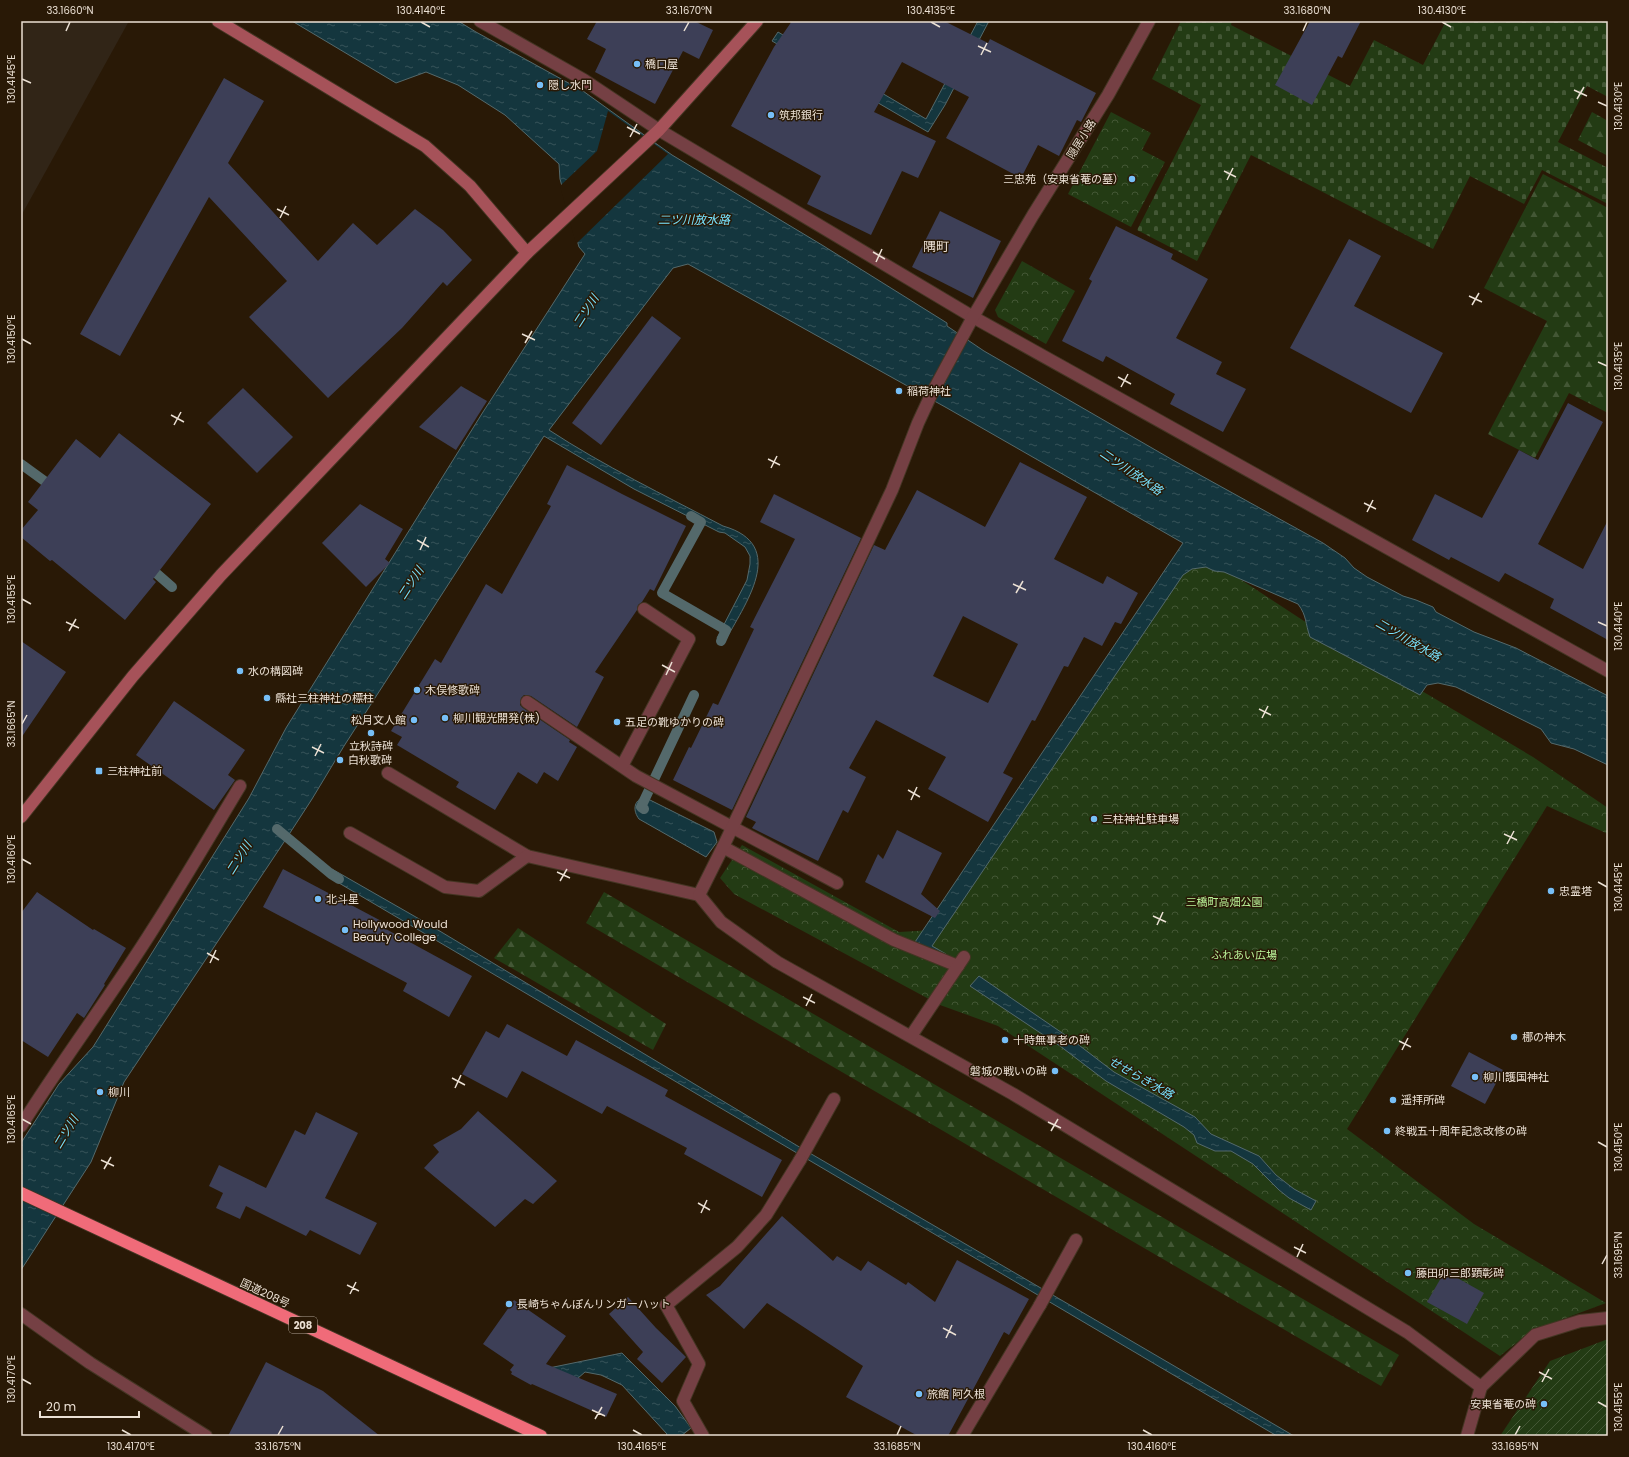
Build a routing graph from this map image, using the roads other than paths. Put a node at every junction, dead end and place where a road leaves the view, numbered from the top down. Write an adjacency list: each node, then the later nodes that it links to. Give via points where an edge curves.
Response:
1 (218, 21): 6 (street, via 425,146 470,186)
2 (480, 21): 5 (street, via 584,80)
3 (757, 21): 5 (street)
4 (1149, 21): 7 (street, 隠居小路, via 1108,95 1033,215)
5 (659, 130): 6 (street); 7 (street)
6 (527, 253): 14 (street, via 221,576 132,676)
7 (973, 318): 9 (street); 15 (street, 隠居小路, via 931,394 892,490)
8 (644, 609): 11 (street, via 689,639)
9 (1608, 671)
10 (527, 702): 11 (street)
11 (622, 766): 15 (street)
12 (388, 773): 18 (street)
13 (240, 786): 23 (street, via 154,929 89,1027 53,1075)
14 (21, 817)
15 (732, 828): 17 (street, 隠居小路); 19 (street)
16 (350, 833): 18 (street, via 445,887 479,891)
17 (723, 847): 20 (street, 隠居小路); 21 (street, via 894,940 961,962)
18 (527, 856): 20 (street)
19 (837, 883)
20 (699, 895): 21 (street, via 721,922 777,962)
21 (911, 1036): 28 (street, via 1026,1102 1407,1332)
22 (834, 1098): 31 (street, via 766,1215 737,1247 666,1305 699,1364 683,1401)
23 (21, 1126)
24 (21, 1193): 30 (highway, 国道208号 / 208)
25 (1076, 1240): 32 (street)
26 (21, 1314): 29 (street, via 90,1363)
27 (1608, 1318): 28 (street, via 1580,1321 1535,1334)
28 (1481, 1387): 33 (street)
29 (206, 1436)
30 (541, 1436)
31 (703, 1436)
32 (962, 1436)
33 (1467, 1436)

